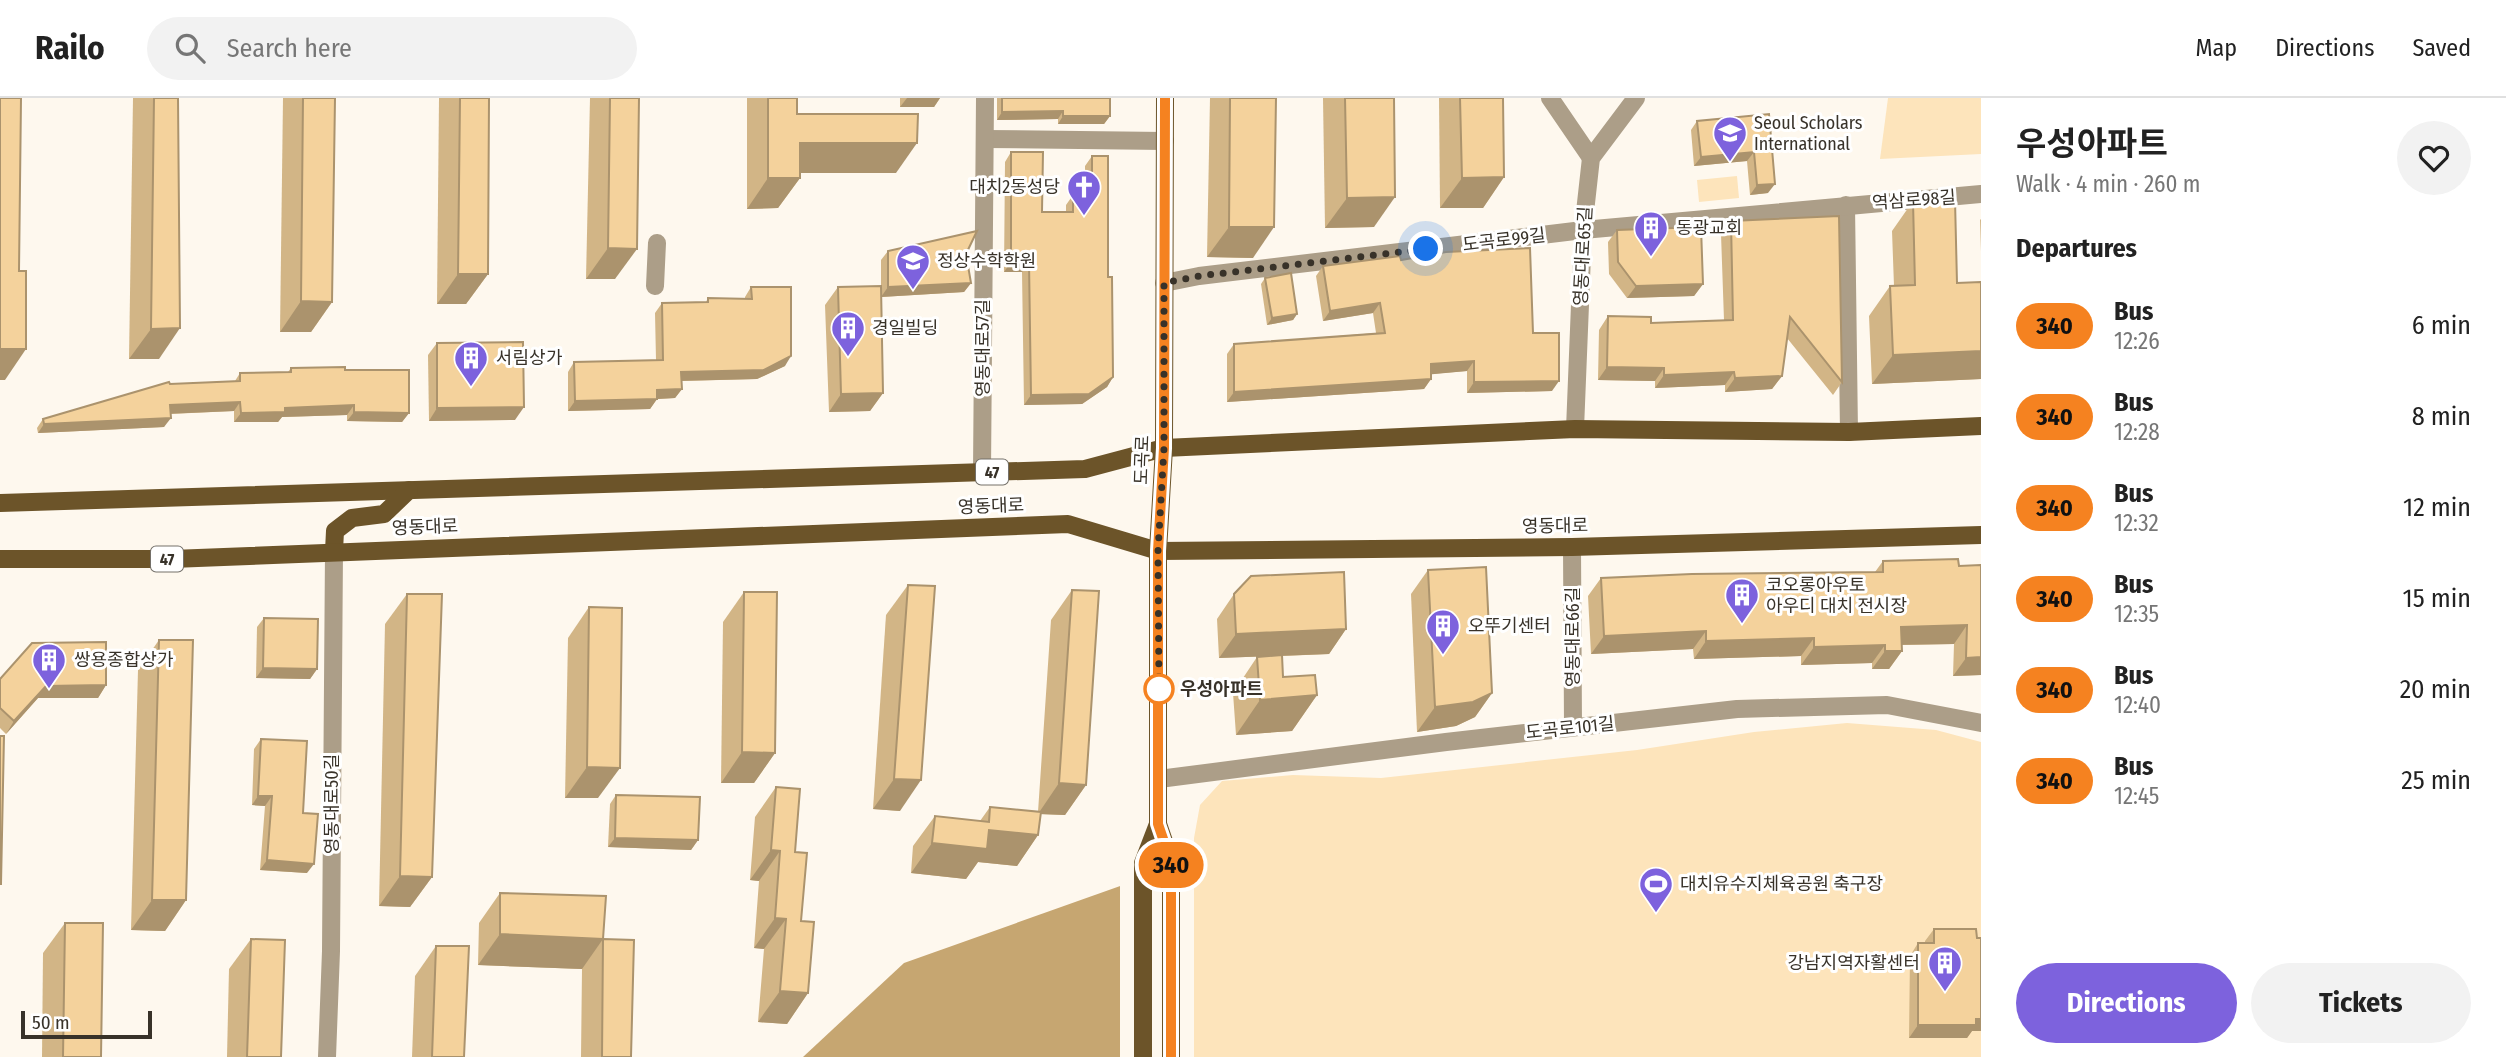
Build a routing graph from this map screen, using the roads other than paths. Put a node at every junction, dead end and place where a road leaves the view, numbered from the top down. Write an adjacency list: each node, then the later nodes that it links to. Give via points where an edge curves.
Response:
1 (985, 98): 5 (street, 영동대로57길)
2 (1165, 98): 6 (main road, 도곡로)
3 (1550, 98): 7 (street)
4 (1636, 98): 7 (street)
5 (985, 139): 6 (street); 18 (street, 영동대로57길)
6 (1165, 141): 12 (main road, 도곡로)
7 (1591, 158): 10 (street, 영동대로65길)
8 (1981, 194): 9 (street, 역삼로98길)
9 (1846, 205): 10 (street, 도곡로99길); 16 (street)
10 (1583, 230): 12 (street, 도곡로99길); 15 (street, 영동대로65길)
11 (657, 243): 13 (street)
12 (1164, 283): 17 (main road, 도곡로)
13 (655, 286)
14 (1981, 426): 16 (main road, 영동대로 / 47)
15 (1574, 429): 16 (main road, 영동대로 / 47); 17 (main road, 영동대로 / 47)
16 (1849, 432)
17 (1164, 448): 18 (main road, 영동대로 / 47, via 1085,469); 24 (main road, 도곡로)
18 (982, 472): 19 (main road, 영동대로 / 47)
19 (409, 490): 20 (main road, 영동대로 / 47); 23 (main road, via 384,514 352,519 335,531)
20 (0, 503)
21 (1981, 535): 22 (main road, 영동대로 / 47)
22 (1572, 547): 24 (main road, 영동대로 / 47); 27 (street, 영동대로66길)
23 (334, 551): 24 (main road, 영동대로 / 47, via 1068,524); 25 (main road, 영동대로 / 47, via 172,559); 30 (street, 영동대로50길)
24 (1158, 551): 28 (main road, 도곡로)
25 (0, 559)
26 (1981, 723): 27 (street, 도곡로101길, via 1887,705 1737,709)
27 (1573, 727): 28 (street, 도곡로101길)
28 (1159, 779): 29 (main road, 도곡로)
29 (1158, 824): 31 (main road, 도곡로, via 1143,863); 32 (main road, 도곡로, via 1171,862)
30 (327, 1057)
31 (1143, 1057)
32 (1171, 1057)

